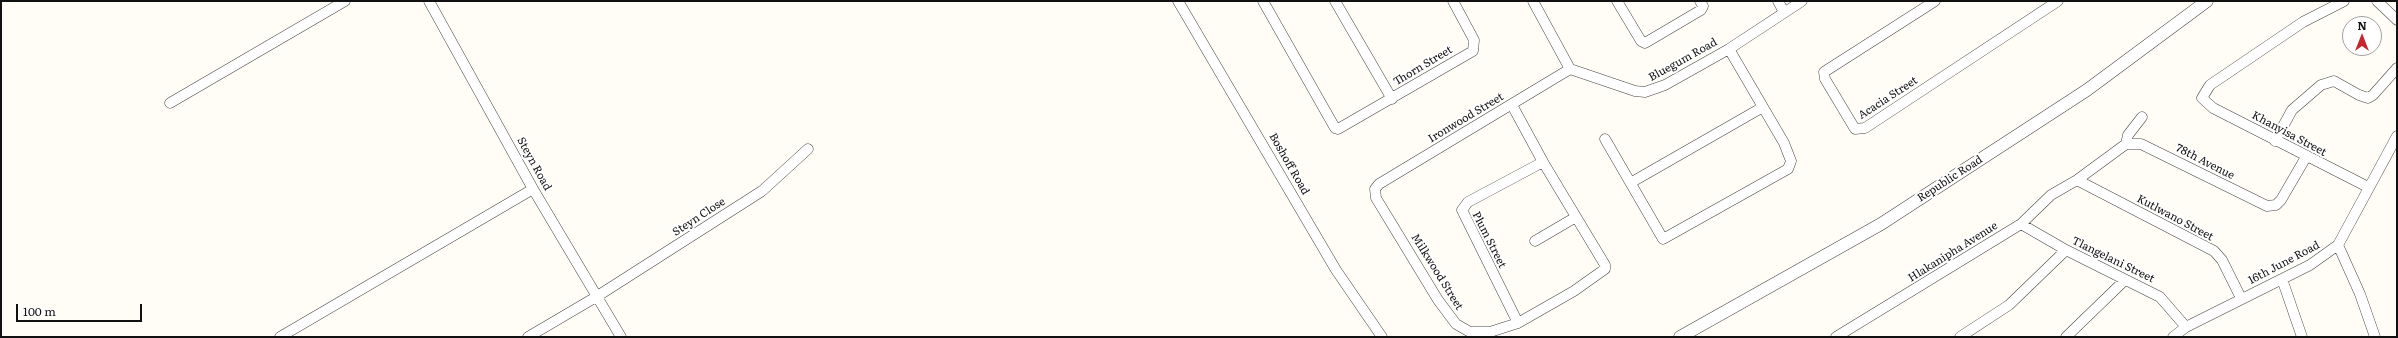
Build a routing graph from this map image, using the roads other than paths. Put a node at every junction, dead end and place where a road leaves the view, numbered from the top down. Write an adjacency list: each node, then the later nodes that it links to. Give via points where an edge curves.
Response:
1 (345, 1): 23 (street)
2 (429, 1): 37 (street, Steyn Road)
3 (1178, 1): 53 (street, Boshoff Road, via 1336,270)
4 (1263, 1): 22 (street, Thorn Street, via 1336,129)
5 (1335, 1): 22 (street)
6 (1453, 1): 22 (street, Thorn Street, via 1474,40 1474,49)
7 (1533, 1): 21 (street)
8 (1617, 1): 9 (street, via 1641,41 1645,43 1701,10 1703,6)
9 (1700, 1)
10 (1778, 1): 17 (street)
11 (1802, 1): 17 (street, Bluegum Road)
12 (1935, 1): 13 (street, Acacia Street, via 1824,72 1824,77 1855,129 1865,128)
13 (2058, 1)
14 (2207, 1): 54 (street, Republic Road, via 2087,90 1881,224)
15 (2344, 1): 29 (street, Khanyisa Street, via 2302,22 2210,85 2202,98 2206,104)
16 (2377, 1): 18 (street)
17 (1784, 12): 19 (street, Bluegum Road)
18 (2397, 20)
19 (1729, 49): 21 (street, Bluegum Road, via 1650,92 1635,90); 25 (street)
20 (2397, 68): 29 (street, via 2368,98 2337,82 2330,81 2321,85 2292,110)
21 (1570, 69): 24 (street, Ironwood Street)
22 (1392, 99)
23 (170, 102)
24 (1512, 105): 33 (street); 38 (street, Ironwood Street, via 1379,184)
25 (1763, 107): 35 (street); 35 (street, via 1784,143 1791,163 1788,169 1664,239)
26 (2142, 117): 30 (street, via 2128,135)
27 (2397, 136): 36 (street, 16th June Road)
28 (1605, 139): 35 (street)
29 (2275, 140): 32 (street, Khanyisa Street)
30 (2126, 144): 32 (street, 78th Avenue, via 2141,144 2267,206 2276,205 2281,200); 34 (street)
31 (808, 149): 46 (street, Steyn Close, via 762,191)
32 (2306, 157): 36 (street, Khanyisa Street)
33 (1543, 162): 39 (street); 48 (street, Plum Street, via 1468,202 1462,208 1464,218)
34 (2077, 180): 40 (street, Hlakanipha Avenue, via 2051,195); 47 (street, Kutlwano Street, via 2214,251 2222,260)
35 (1632, 182)
36 (2368, 188): 42 (street, 16th June Road)
37 (533, 189): 46 (street, Steyn Road); 50 (street)
38 (1375, 189): 48 (street, Milkwood Street, via 1376,198 1438,300 1456,324 1466,331 1483,333)
39 (1576, 217): 41 (street); 48 (street, Milkwood Street, via 1606,268 1602,274 1588,283)
40 (2021, 224): 43 (street, Tlangelani Street); 55 (street, Hlakanipha Avenue)
41 (1535, 241)
42 (2338, 246): 44 (street, 16th June Road, via 2310,265); 60 (street, via 2360,294)
43 (2066, 250): 45 (street, Tlangelani Street); 56 (street, via 2009,305)
44 (2282, 279): 47 (street, 16th June Road); 59 (street)
45 (2125, 280): 49 (street, Tlangelani Street, via 2163,298); 57 (street)
46 (596, 297): 51 (street, Steyn Close); 52 (street, Steyn Road)
47 (2241, 298): 49 (street, 16th June Road)
48 (1518, 323)
49 (2186, 327): 58 (street, 16th June Road)
50 (280, 337)
51 (528, 337)
52 (621, 337)
53 (1382, 337)
54 (1680, 337)
55 (1836, 337)
56 (1960, 337)
57 (2066, 337)
58 (2174, 337)
59 (2302, 337)
60 (2375, 337)

